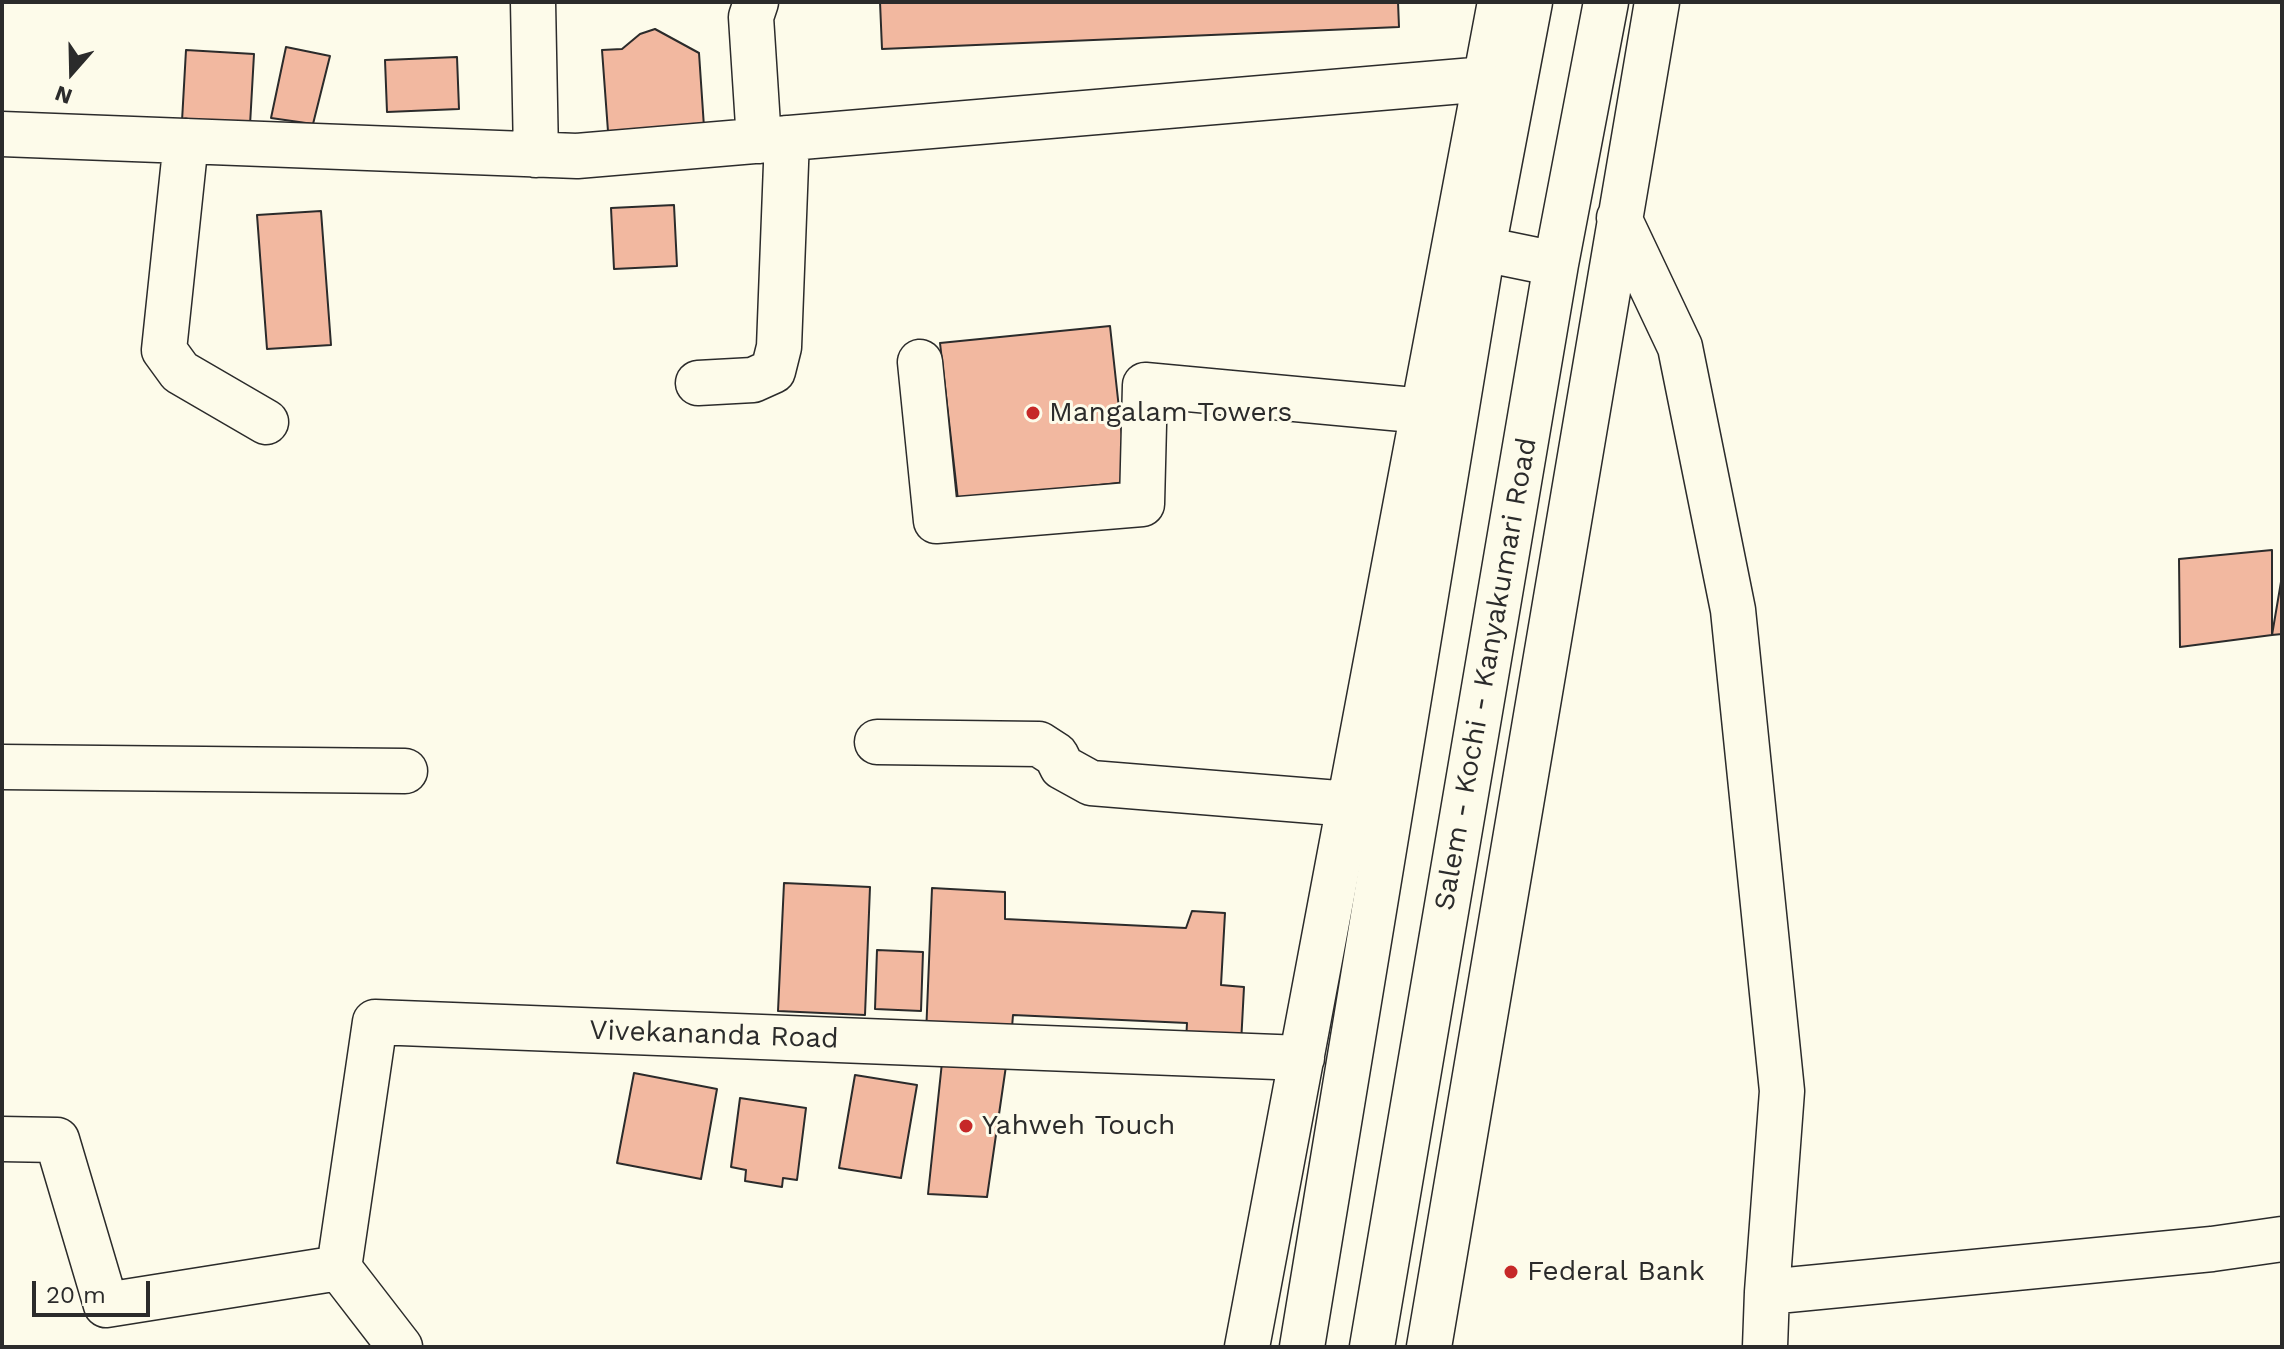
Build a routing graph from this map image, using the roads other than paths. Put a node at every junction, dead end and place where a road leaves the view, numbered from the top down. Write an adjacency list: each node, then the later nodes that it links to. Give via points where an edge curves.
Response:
1 (533, 2): 11 (main road)
2 (756, 2): 9 (main road, via 751,17)
3 (1500, 2): 7 (main road)
4 (1530, 2): 13 (main road)
5 (1606, 2): 14 (main road, Salem - Kochi - Kanyakumari Road)
6 (1657, 2): 12 (main road)
7 (1486, 79): 9 (main road); 17 (main road)
8 (2, 134): 10 (main road)
9 (773, 139): 11 (main road); 16 (main road, via 779,347 773,371 753,380)
10 (186, 141): 11 (main road); 18 (main road, via 164,350 180,372)
11 (536, 155)
12 (1619, 218): 27 (main road, via 1680,347 1733,610 1782,1091); 32 (main road)
13 (1483, 249): 14 (main road); 30 (main road)
14 (1556, 264): 31 (main road, Salem - Kochi - Kanyakumari Road)
15 (920, 362): 17 (main road, via 936,521 1142,504 1145,385)
16 (698, 383)
17 (1424, 411): 22 (main road)
18 (266, 422)
19 (877, 742): 22 (main road, via 1039,744 1056,755 1062,767 1091,783)
20 (2, 767): 21 (main road)
21 (405, 771)
22 (1350, 804): 23 (main road)
23 (1302, 1058): 26 (main road, Vivekananda Road, via 375,1022); 29 (main road)
24 (2, 1139): 26 (main road, via 57,1140 106,1305)
25 (2282, 1239): 27 (main road)
26 (339, 1268): 28 (main road)
27 (1767, 1292): 33 (main road)
28 (400, 1347)
29 (1247, 1347)
30 (1302, 1347)
31 (1372, 1347)
32 (1429, 1347)
33 (1765, 1347)

